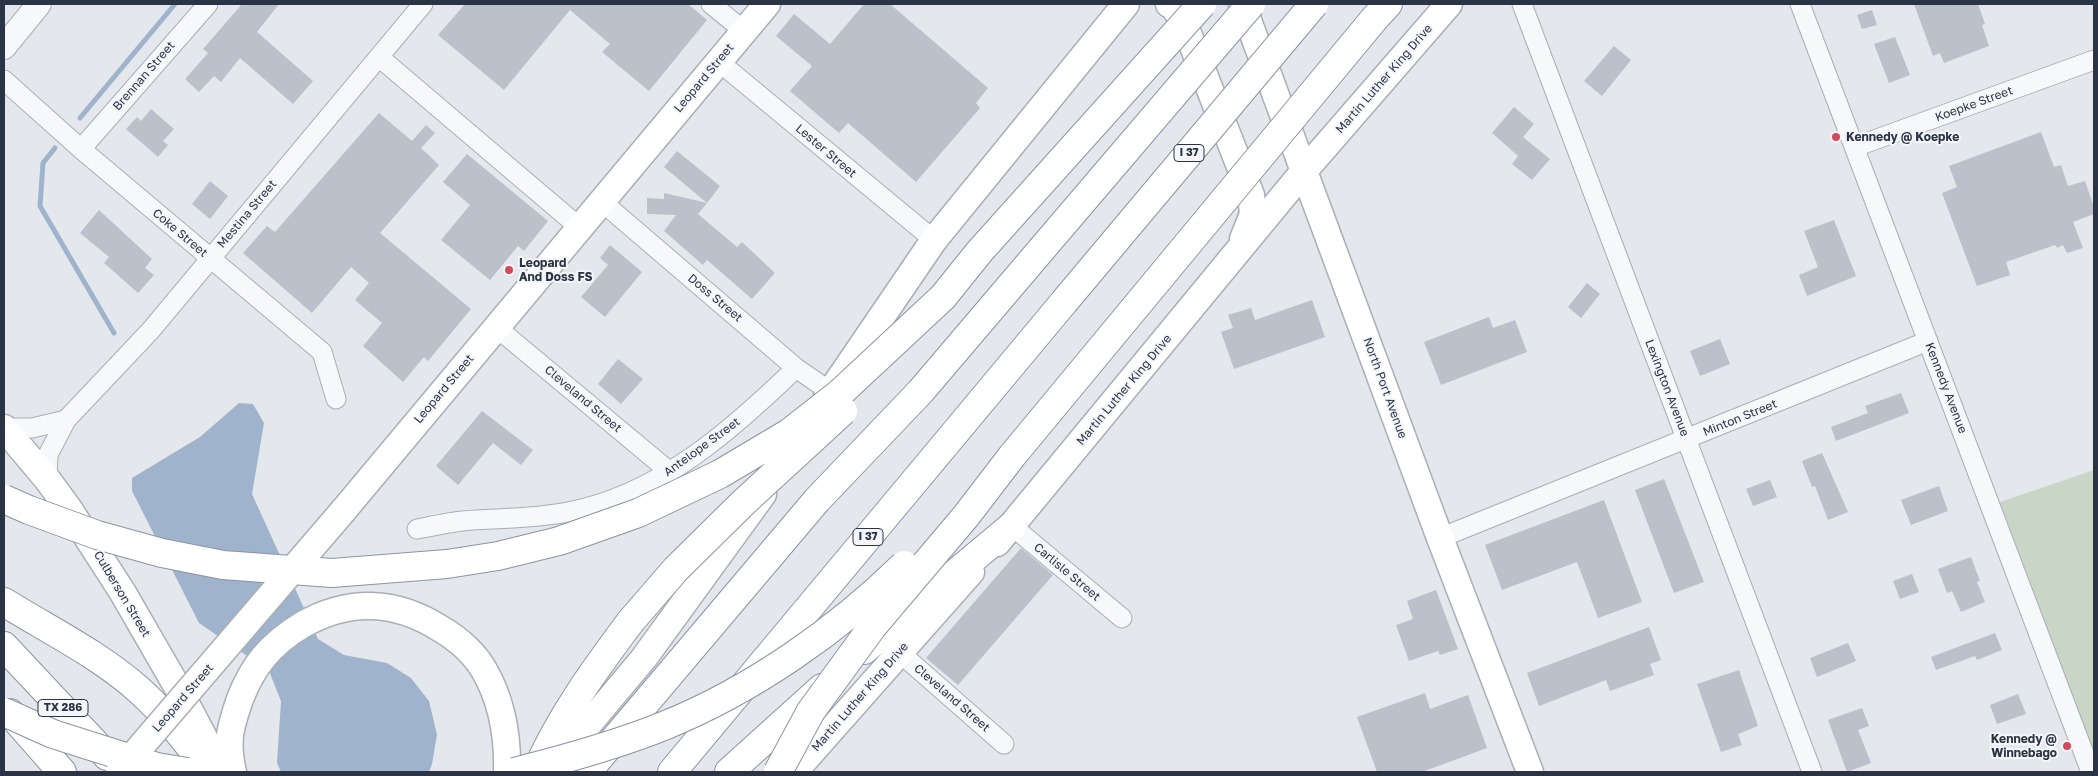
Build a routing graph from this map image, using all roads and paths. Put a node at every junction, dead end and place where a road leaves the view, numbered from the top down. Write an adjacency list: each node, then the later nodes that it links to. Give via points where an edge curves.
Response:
1 (39, 4): 17 (street)
2 (208, 4): 23 (street, Brennan Street)
3 (423, 4): 18 (street, Mestina Street)
4 (712, 4): 16 (street)
5 (766, 4): 16 (main road, Leopard Street)
6 (1169, 4): 29 (main road, via 1184,23 1252,195 1253,214)
7 (1202, 4): 30 (highway, bridge, via 980,251)
8 (1242, 4): 24 (main road, North Port Avenue)
9 (1251, 4): 63 (highway, bridge, via 921,390 817,500)
10 (1314, 4): 64 (highway, I 37, bridge)
11 (1449, 4): 24 (main road, Martin Luther King Drive)
12 (1522, 4): 38 (street, Lexington Avenue)
13 (1800, 4): 22 (street, Kennedy Avenue)
14 (1125, 7): 27 (main road)
15 (1382, 9): 39 (highway, bridge)
16 (744, 31): 20 (main road, Leopard Street)
17 (4, 47)
18 (378, 57): 26 (street); 28 (street, Mestina Street)
19 (2094, 60): 22 (street, Koepke Street)
20 (718, 61): 25 (main road, Leopard Street); 27 (street, Lester Street)
21 (4, 80): 23 (street, Coke Street)
22 (1855, 147): 32 (street, Kennedy Avenue)
23 (81, 149): 28 (street, Coke Street)
24 (1304, 171): 29 (main road, Martin Luther King Drive); 45 (main road, North Port Avenue)
25 (601, 201): 26 (main road, Leopard Street); 33 (street, Doss Street)
26 (580, 227): 31 (main road, Leopard Street)
27 (934, 240): 34 (main road)
28 (210, 258): 35 (street, Coke Street, via 322,352); 36 (street, Mestina Street, via 151,330)
29 (1231, 260): 43 (main road, Martin Luther King Drive)
30 (943, 297): 42 (highway, bridge, via 840,392 789,433 720,474 638,513 559,541 498,556 448,564 332,573 223,565 162,553 97,534 28,510); 61 (highway, bridge, via 898,355 676,569 631,621 592,672 548,745)
31 (496, 327): 40 (street, Cleveland Street); 54 (main road, Leopard Street, bridge)
32 (1928, 341): 38 (street, Minton Street); 70 (street, Kennedy Avenue)
33 (796, 368): 34 (street, Doss Street); 40 (street, Antelope Street, via 754,408)
34 (830, 392): 62 (main road, via 787,459 644,658)
35 (336, 398)
36 (66, 420): 37 (street, via 32,428); 41 (street, Mestina Street, via 48,455)
37 (4, 428): 41 (main road, Culberson Street)
38 (1686, 440): 45 (street, Minton Street); 69 (street, Lexington Avenue)
39 (1012, 456): 60 (highway, bridge, via 882,586 831,630 782,663 667,725 596,750); 66 (highway, bridge, via 873,626 811,711)
40 (670, 472): 44 (street, Antelope Street, via 642,487 570,512 460,521)
41 (47, 479): 57 (main road, Culberson Street, via 123,593)
42 (4, 498)
43 (1012, 526): 47 (street, Carlisle Street); 49 (main road, Martin Luther King Drive); 65 (highway, via 883,633)
44 (417, 529)
45 (1440, 538): 68 (main road, North Port Avenue)
46 (4, 602): 56 (highway, via 100,660 140,690 186,740)
47 (1122, 618)
48 (4, 646): 54 (highway, TX 286)
49 (899, 652): 52 (street, Cleveland Street); 67 (main road, Martin Luther King Drive)
50 (4, 706): 53 (highway)
51 (4, 712): 55 (highway, bridge, via 53,734 158,767)
52 (1004, 744)
53 (62, 772)
54 (120, 772)
55 (187, 772)
56 (210, 772)
57 (222, 772)
58 (233, 772): 59 (main road, via 228,742 232,724 248,678 261,659 285,636 314,619 337,610 363,606 406,610 422,616 454,636 470,652 484,670 502,713)
59 (507, 772)
60 (514, 772)
61 (536, 772)
62 (548, 772)
63 (587, 772)
64 (672, 772)
65 (729, 772)
66 (778, 772)
67 (794, 772)
68 (1530, 772)
69 (1812, 772)
70 (2091, 772)

